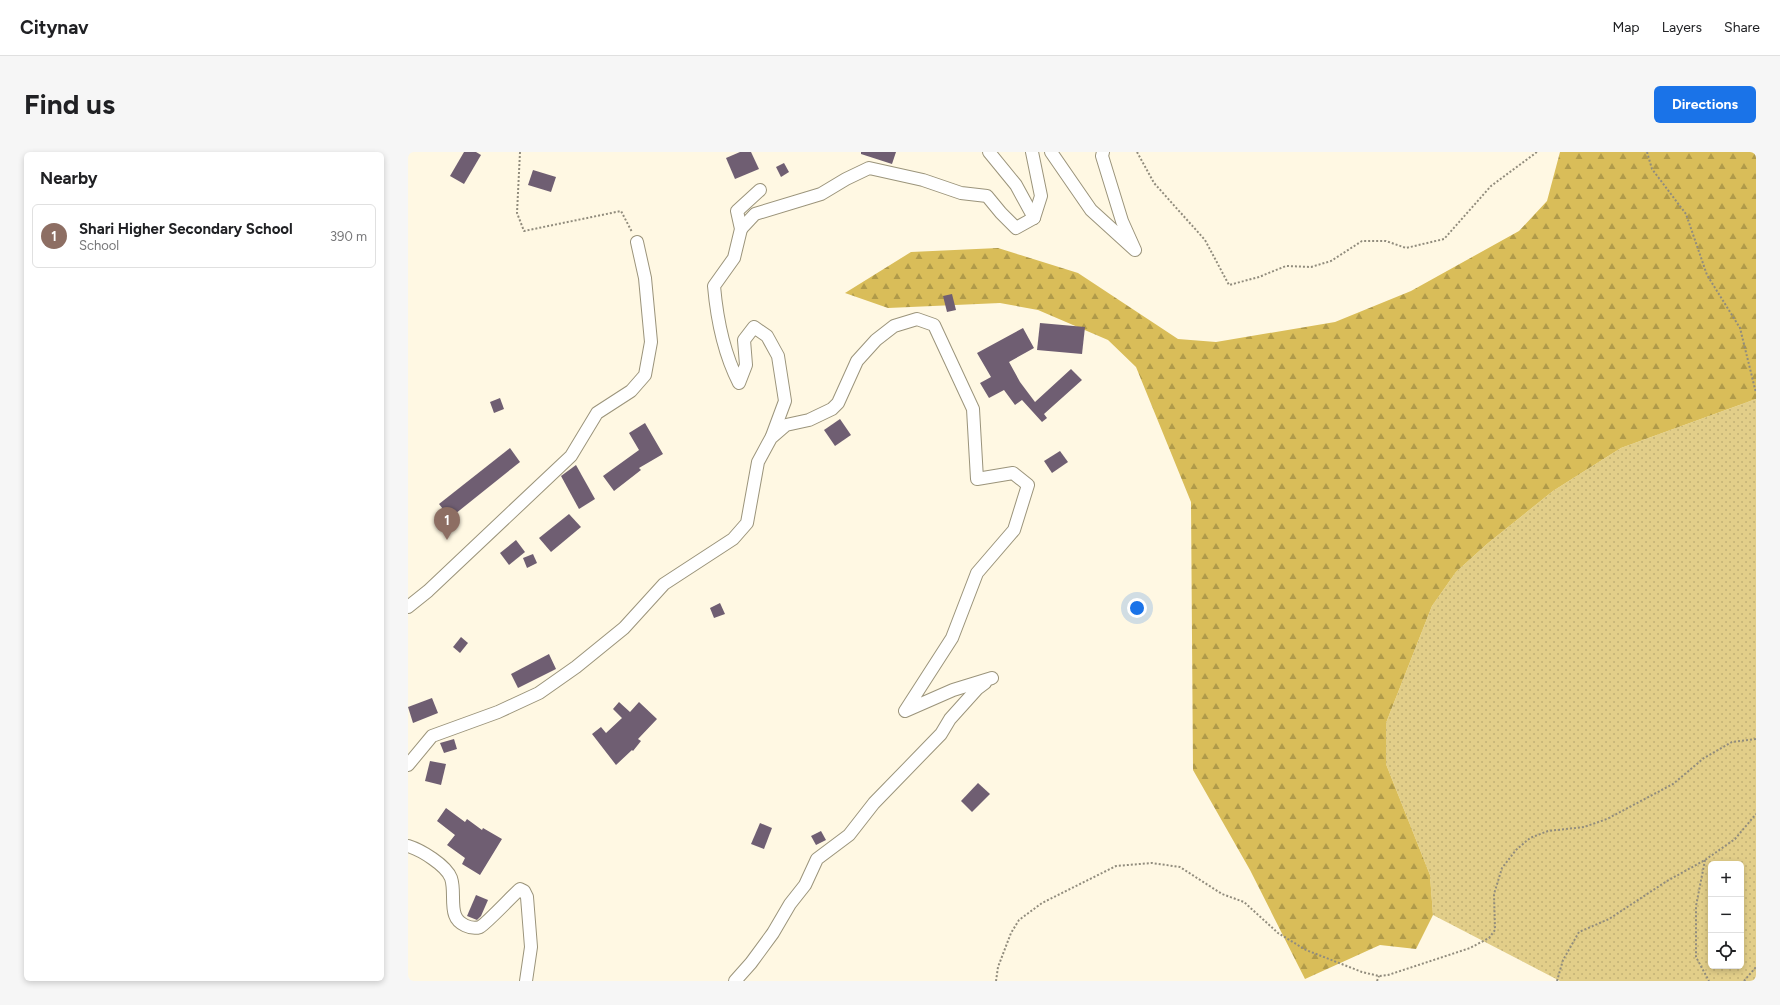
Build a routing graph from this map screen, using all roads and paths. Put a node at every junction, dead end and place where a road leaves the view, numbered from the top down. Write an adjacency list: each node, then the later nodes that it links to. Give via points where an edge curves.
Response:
1 (520, 152): 12 (path, via 517,213 524,231 620,211)
2 (988, 152): 10 (street, via 1016,185)
3 (1032, 152): 10 (street, via 1041,196)
4 (1051, 152): 5 (street, via 1091,210 1135,250 1122,222 1102,156)
5 (1103, 152)
6 (1137, 152): 7 (path, via 1154,183 1205,240 1229,285 1286,266 1311,267 1331,261 1362,241 1386,241 1406,248 1444,239 1491,186)
7 (1537, 152)
8 (1647, 152): 13 (path, via 1652,169 1686,214 1707,275 1740,328)
9 (760, 190): 11 (street, via 737,211)
10 (1034, 218): 11 (street, via 1016,228 987,196 961,193 923,180 870,168 821,194 755,214)
11 (740, 229): 14 (street, via 734,258 714,286 717,320 729,364 739,383 746,365 744,340 754,327 767,336 778,356 785,401)
12 (637, 242): 15 (street, via 651,342 644,376 631,391 597,413 571,456)
13 (1756, 393)
14 (771, 438): 17 (street, via 758,462 746,523 733,539 664,584 624,628 539,693 498,712 432,736); 24 (street, via 786,425 809,420 832,409 838,403 857,361 876,340 894,326 917,319 934,326 973,409 976,479 1013,473 1028,485 1014,530 977,573 952,638 905,711 953,690 992,678 976,689 950,719 941,734 874,803 849,835 817,859 805,885 773,933)
15 (408, 607)
16 (1756, 739): 22 (path, via 1732,742 1704,758 1673,784 1607,819 1584,827 1548,831 1530,838 1516,850 1502,868 1494,894 1495,930 1489,938 1470,948)
17 (408, 765)
18 (1756, 814): 20 (path, via 1735,839)
19 (408, 846): 23 (street, via 418,849 443,867 451,878 455,916 469,928 481,926 520,889 524,891 532,948)
20 (1705, 860): 27 (path, via 1667,881 1609,919 1579,932 1563,960); 28 (path, via 1696,906 1696,957)
21 (1756, 967): 29 (path)
22 (1379, 976): 25 (path, via 1306,950 1278,934 1244,902 1222,894 1180,867 1152,863 1116,866 1042,903 1019,920 998,967); 26 (path)
23 (526, 981)
24 (735, 981)
25 (996, 981)
26 (1378, 981)
27 (1557, 981)
28 (1709, 981)
29 (1744, 981)

